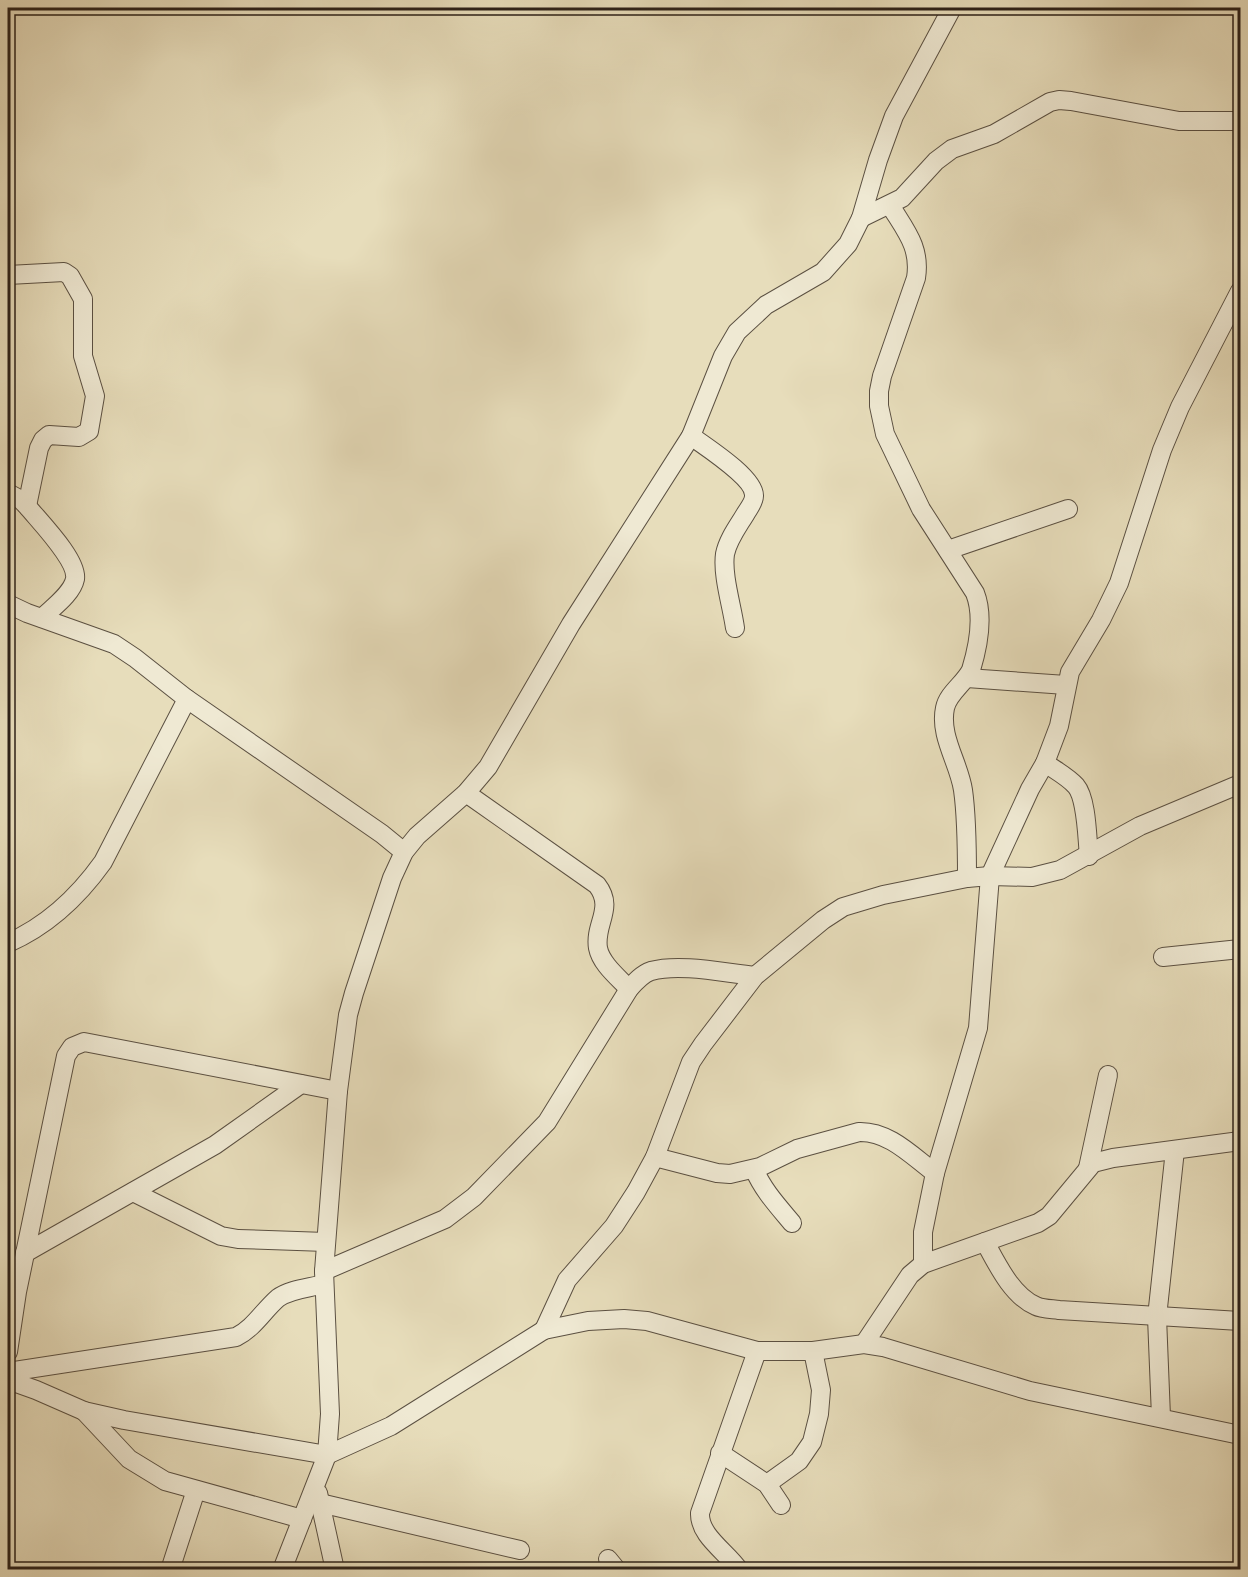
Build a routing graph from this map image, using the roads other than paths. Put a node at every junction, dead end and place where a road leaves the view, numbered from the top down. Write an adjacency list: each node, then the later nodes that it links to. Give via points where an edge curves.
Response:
1 (952, 8): 4 (street, via 894,116)
2 (1240, 121): 3 (street, via 1179,121 1059,100 994,134 952,149)
3 (890, 205): 4 (street); 11 (street, via 910,238 918,268 882,376 879,406 885,434 921,508)
4 (861, 218): 7 (street, via 848,244 823,272 766,305 737,332 723,356)
5 (8, 275): 9 (street, via 59,271 70,276 83,299 84,356 95,396 85,435 49,435 43,440)
6 (1240, 291): 16 (street, via 1180,408 1162,450 1119,583 1076,659)
7 (691, 436): 14 (street, via 752,485 752,503 725,556); 20 (street, via 571,624 488,767)
8 (8, 493): 9 (street)
9 (27, 506): 13 (street, via 66,554 75,572 70,590)
10 (1068, 508): 11 (street)
11 (948, 550): 15 (street, via 980,604 974,663)
12 (8, 604): 13 (street)
13 (42, 618): 17 (street, via 114,644)
14 (735, 628)
15 (968, 678): 16 (street); 24 (street, via 945,706 944,721 963,788)
16 (1066, 686): 18 (street, via 1059,726)
17 (187, 699): 21 (street); 25 (street, via 93,876 58,913)
18 (1045, 763): 22 (street, via 1079,791); 23 (street)
19 (1240, 784): 22 (street, via 1140,826)
20 (466, 793): 21 (street); 29 (street, via 597,885 604,895 605,908 598,948)
21 (404, 852): 32 (street, via 354,993)
22 (1089, 856): 23 (street, via 1046,874)
23 (990, 876): 24 (street); 38 (street, via 978,1028)
24 (967, 878): 28 (street, via 843,907)
25 (8, 943)
26 (1240, 949): 27 (street)
27 (1163, 957)
28 (755, 976): 29 (street, via 665,969 649,971); 35 (street, via 691,1062)
29 (629, 989): 45 (street, via 547,1122 474,1197 445,1219)
30 (1108, 1075): 36 (street)
31 (301, 1084): 32 (street); 39 (street, via 215,1144); 43 (street, via 84,1042 72,1047 66,1056)
32 (338, 1091): 41 (street)
33 (1240, 1141): 34 (street)
34 (1174, 1150): 36 (street, via 1107,1159); 46 (street)
35 (655, 1157): 37 (street, via 717,1173); 48 (street, via 620,1218 567,1280)
36 (1088, 1168): 42 (street, via 1049,1216 1025,1229)
37 (754, 1169): 38 (street, via 797,1149 869,1132 888,1139); 40 (street, via 769,1196)
38 (935, 1173): 44 (street, via 923,1232)
39 (133, 1192): 41 (street, via 220,1236); 43 (street)
40 (792, 1223)
41 (326, 1242): 45 (street)
42 (985, 1242): 44 (street); 46 (street, via 1007,1279 1036,1306)
43 (25, 1253): 52 (street)
44 (923, 1264): 49 (street, via 910,1275)
45 (324, 1278): 53 (street, via 280,1297 236,1337); 59 (street, via 330,1414)
46 (1157, 1317): 47 (street); 56 (street)
47 (1240, 1321)
48 (544, 1330): 50 (street, via 624,1319); 59 (street, via 392,1426)
49 (864, 1344): 51 (street); 56 (street, via 1030,1391)
50 (757, 1351): 51 (street); 58 (street)
51 (813, 1351): 61 (street, via 821,1390 812,1442 799,1461)
52 (8, 1352)
53 (8, 1372)
54 (8, 1380): 55 (street)
55 (84, 1411): 59 (street); 62 (street, via 129,1459 165,1480)
56 (1161, 1417): 57 (street)
57 (1240, 1435)
58 (720, 1453): 61 (street); 70 (street, via 699,1520)
59 (327, 1455): 60 (street)
60 (316, 1483): 63 (street); 65 (street)
61 (766, 1484): 64 (street)
62 (195, 1490): 65 (street); 67 (street)
63 (320, 1503): 66 (street); 69 (street)
64 (782, 1505)
65 (302, 1519): 68 (street)
66 (520, 1550)
67 (170, 1569)
68 (282, 1569)
69 (335, 1569)
70 (739, 1569)

